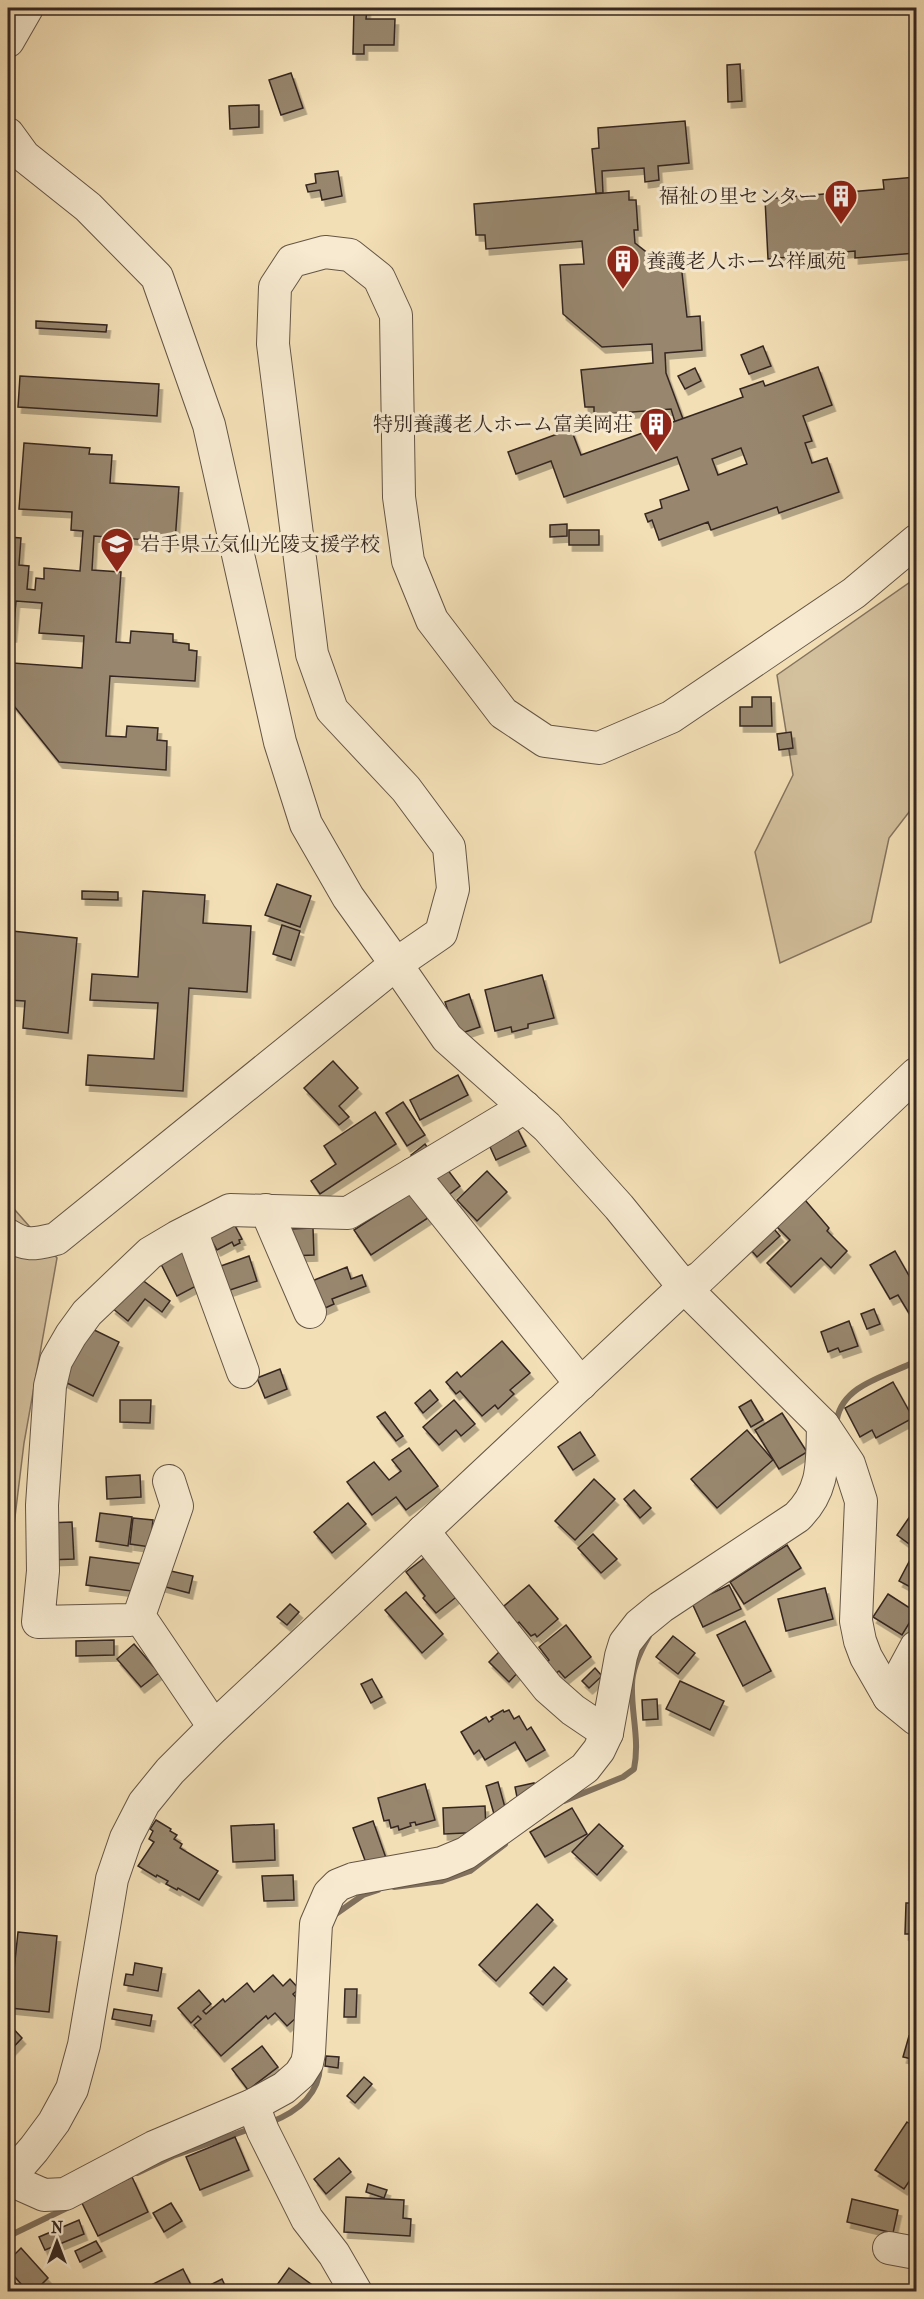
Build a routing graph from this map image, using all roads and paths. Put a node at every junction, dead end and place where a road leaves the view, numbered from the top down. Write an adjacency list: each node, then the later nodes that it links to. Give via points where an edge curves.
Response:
1 (27, 8): 2 (street)
2 (8, 42)
3 (8, 134): 5 (street, via 24,156)
4 (8, 171): 5 (street)
5 (88, 207): 7 (street, via 157,277 209,425 280,742 306,824 348,897)
6 (916, 541): 7 (street, via 854,593 671,717 599,748 545,741 503,713 432,620 408,561 399,497 396,315 379,278 350,255 324,252 292,261 275,287 273,344 312,654 332,710 406,789 449,847 453,889 441,933)
7 (396, 964): 9 (street, via 447,1038); 13 (street, via 57,1239)
8 (916, 1074): 15 (street, via 701,1277)
9 (525, 1107): 10 (street); 15 (street, via 620,1207)
10 (413, 1174): 11 (street, via 348,1213); 18 (street)
11 (266, 1210): 12 (street, via 230,1210); 16 (street)
12 (191, 1230): 17 (street); 22 (street, via 150,1253 87,1313 56,1361 50,1386 38,1622 130,1620)
13 (20, 1240): 14 (street)
14 (8, 1263)
15 (684, 1287): 18 (street); 19 (street)
16 (310, 1312)
17 (243, 1372)
18 (580, 1384): 21 (street)
19 (823, 1425): 24 (street, via 849,1464 861,1501 856,1621 866,1657); 27 (street, via 820,1476 810,1505 661,1607 625,1643)
20 (169, 1481): 22 (street, via 177,1506)
21 (423, 1531): 26 (street); 27 (street, via 548,1688)
22 (139, 1616): 26 (street)
23 (916, 1647): 24 (street)
24 (889, 1697): 25 (street)
25 (916, 1719)
26 (214, 1727): 29 (street, via 144,1803 126,1838 112,1879 84,2045 72,2089 54,2122)
27 (607, 1733): 28 (street, via 585,1768 466,1853 442,1863 353,1879 329,1894 316,1924 307,2063)
28 (257, 2116): 29 (street, via 154,2147 65,2194 44,2195); 30 (street, via 307,2219)
29 (8, 2179)
30 (356, 2292)

